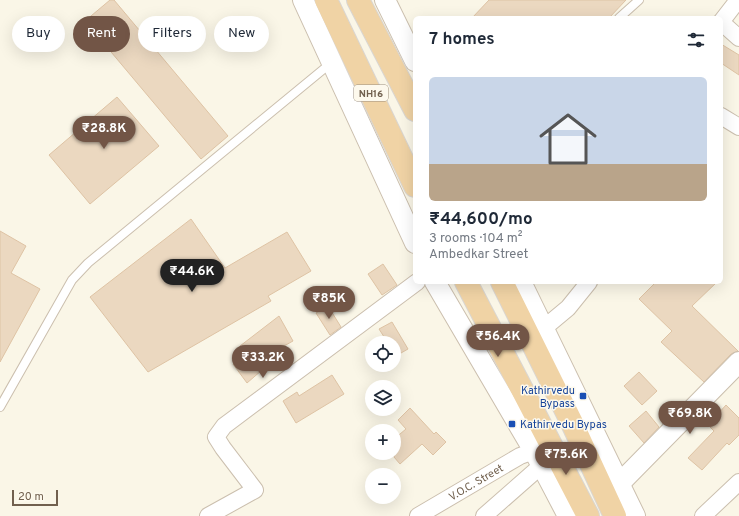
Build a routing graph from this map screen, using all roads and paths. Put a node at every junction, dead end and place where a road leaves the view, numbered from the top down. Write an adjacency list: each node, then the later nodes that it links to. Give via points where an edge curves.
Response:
1 (303, 0): 12 (street)
2 (326, 0): 16 (highway, NH16)
3 (358, 0): 13 (highway, NH16)
4 (385, 0): 11 (street)
5 (639, 0): 7 (lane)
6 (738, 0): 8 (street)
7 (621, 16)
8 (723, 19)
9 (723, 24): 10 (street)
10 (739, 38)
11 (413, 57)
12 (331, 63): 17 (street); 26 (lane, via 88,263 72,280)
13 (413, 106)
14 (723, 117): 15 (street)
15 (739, 127)
16 (413, 182)
17 (413, 239)
18 (414, 284): 30 (street, via 224,426 216,437 254,490)
19 (436, 284): 27 (street)
20 (467, 284): 34 (highway)
21 (503, 284): 35 (highway)
22 (522, 284): 24 (street)
23 (587, 284): 24 (street, via 568,308)
24 (544, 328): 29 (street)
25 (739, 362): 29 (street)
26 (0, 407)
27 (538, 458): 31 (street, V.O.C. Street, via 520,456); 32 (street); 33 (street)
28 (739, 482): 37 (street)
29 (618, 485): 36 (street)
30 (208, 516)
31 (418, 516)
32 (484, 516)
33 (568, 516)
34 (588, 516)
35 (615, 516)
36 (635, 516)
37 (703, 516)

